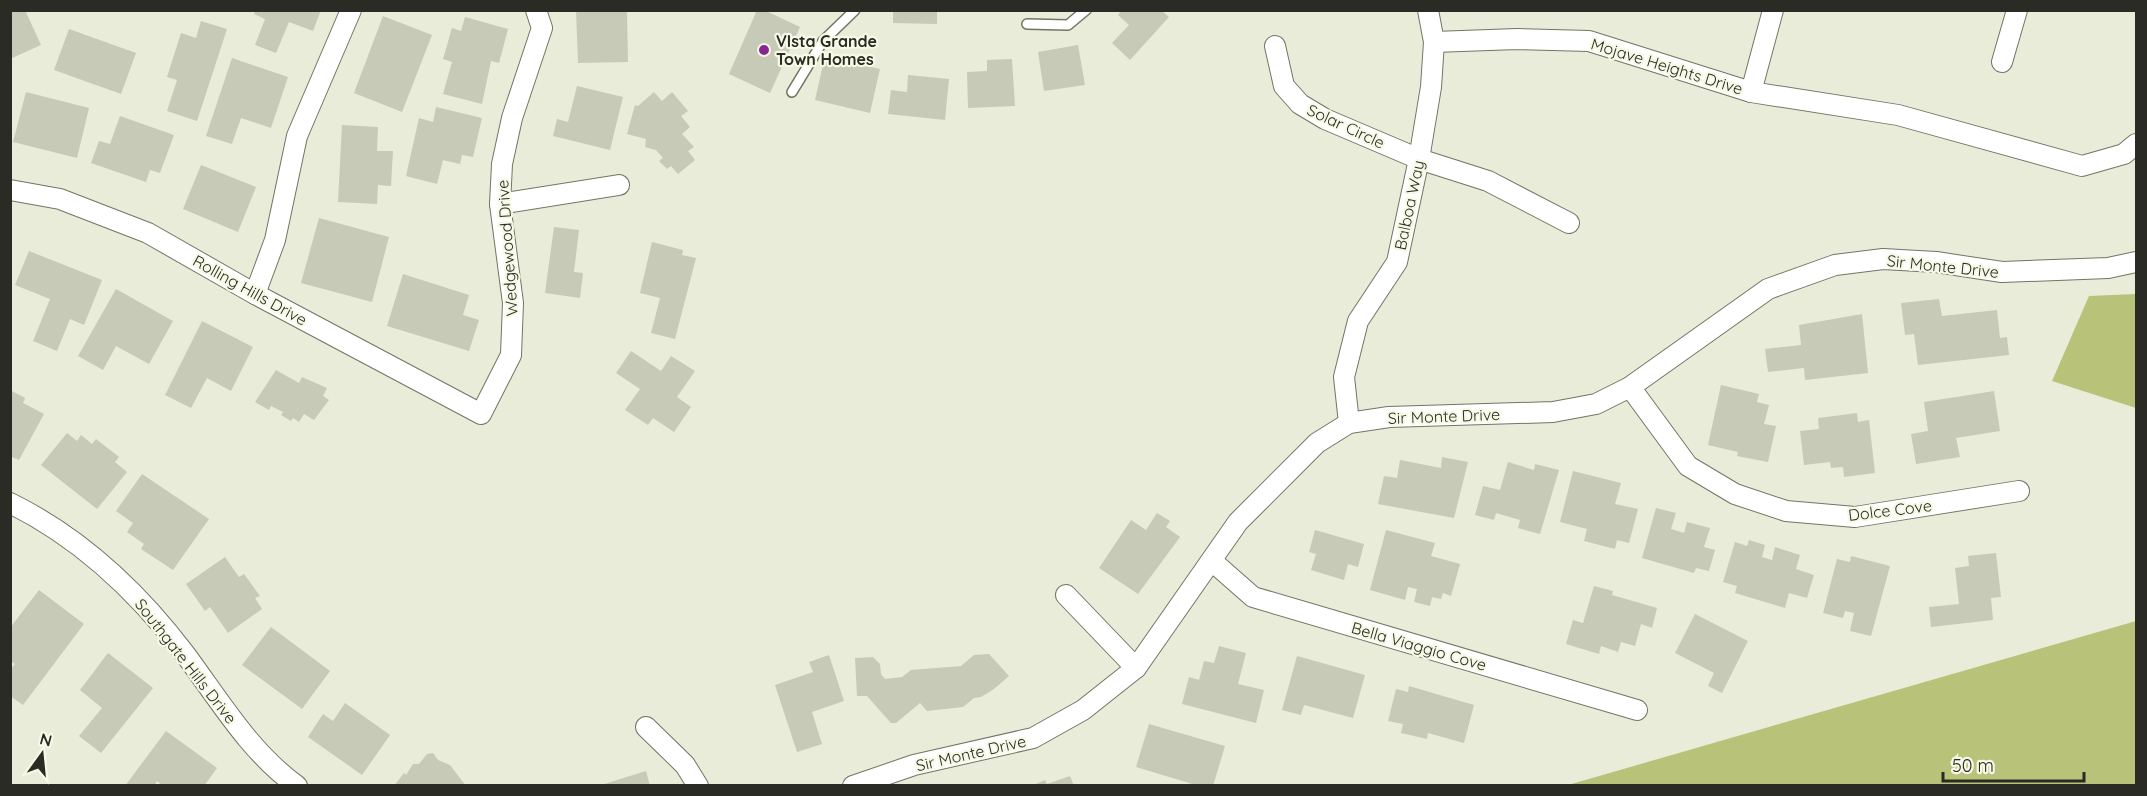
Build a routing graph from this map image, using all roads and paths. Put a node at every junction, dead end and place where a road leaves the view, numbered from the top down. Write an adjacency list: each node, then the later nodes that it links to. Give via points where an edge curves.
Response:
1 (351, 10): 21 (street, via 297,136 275,240)
2 (536, 10): 18 (street, Wedgewood Drive, via 542,28 512,118 502,164)
3 (855, 10): 12 (lane, via 823,41)
4 (1086, 10): 8 (lane, via 1068,25)
5 (1428, 10): 9 (street, Balboa Way)
6 (1773, 10): 13 (street)
7 (2017, 10): 11 (street)
8 (1027, 24)
9 (1434, 42): 13 (street, Mojave Heights Drive, via 1589,41); 15 (street, Balboa Way)
10 (1275, 46): 15 (street, Solar Circle, via 1284,86 1300,104 1324,120)
11 (2002, 62)
12 (792, 92)
13 (1751, 92): 14 (street, Mojave Heights Drive, via 1898,115 2082,166 2124,154)
14 (2136, 144)
15 (1419, 159): 19 (street, Solar Circle, via 1488,181); 24 (street, Balboa Way, via 1397,262 1359,321 1344,377)
16 (619, 185): 18 (street)
17 (10, 190): 21 (street, Rolling Hills Drive, via 60,199 148,233)
18 (500, 204): 23 (street, Wedgewood Drive, via 513,303 511,355)
19 (1569, 223)
20 (2136, 262): 22 (street, Sir Monte Drive, via 2108,268 2002,272 1883,259 1835,265 1768,289)
21 (255, 294): 23 (street, Rolling Hills Drive)
22 (1630, 387): 24 (street, Sir Monte Drive, via 1596,404 1553,412 1389,417); 25 (street, Dolce Cove, via 1688,466 1735,494 1786,512 1855,517)
23 (481, 414)
24 (1349, 423): 27 (street, Sir Monte Drive, via 1317,443 1238,522)
25 (2019, 491)
26 (10, 503): 32 (street, Southgate Hills Drive, via 70,539 113,573 151,612 234,724)
27 (1212, 561): 29 (street, Sir Monte Drive); 30 (street, Bella Viaggio Cove, via 1253,597)
28 (1066, 595): 29 (street)
29 (1136, 668): 34 (street, Sir Monte Drive, via 1083,710 1034,738 914,765)
30 (1637, 710)
31 (646, 727): 33 (street, via 685,765)
32 (297, 786)
33 (698, 786)
34 (853, 786)

